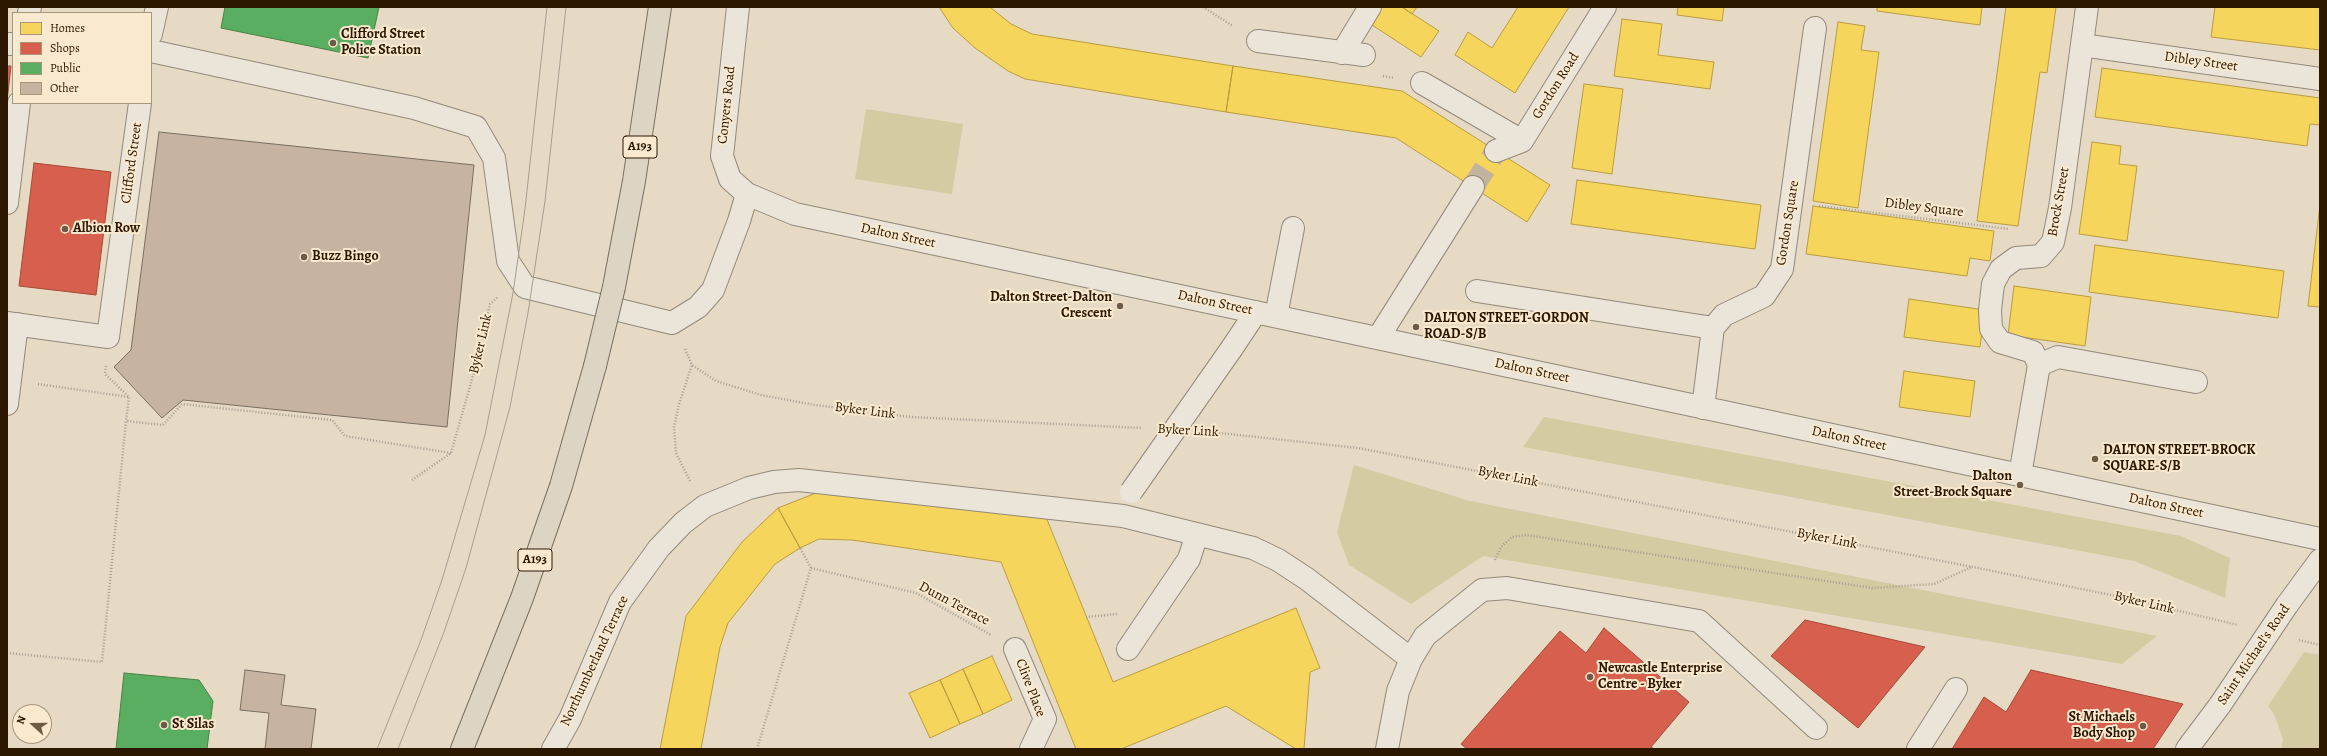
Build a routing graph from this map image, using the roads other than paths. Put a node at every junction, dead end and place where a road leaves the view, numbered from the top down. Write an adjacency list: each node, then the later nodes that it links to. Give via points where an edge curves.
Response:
1 (157, 7): 8 (street)
2 (660, 7): 44 (main road, A193, bridge, via 634,181 614,287 595,366 561,486 522,598)
3 (738, 7): 21 (street, Conyers Road, via 722,156 730,179)
4 (1370, 7): 12 (street)
5 (1605, 7): 18 (street, Gordon Road)
6 (2087, 7): 10 (street, Brock Street)
7 (1815, 28): 27 (street, Gordon Square, via 1782,269 1764,296 1724,315)
8 (152, 30)
9 (1258, 41): 12 (street)
10 (2082, 45): 14 (street, Dibley Street); 29 (street, Brock Street, via 2054,242 2041,256 2016,258 2001,269 1994,284 1990,310 1991,329 2000,342 2033,352)
11 (152, 52): 21 (street, via 414,108 476,127 494,158 508,261 525,287 672,322 698,307 712,290)
12 (1342, 53): 13 (street)
13 (1364, 56)
14 (2320, 79)
15 (1422, 82): 18 (street)
16 (19, 104): 22 (street)
17 (140, 104): 26 (street, Clifford Street, via 108,337)
18 (1522, 141): 19 (street)
19 (1496, 151)
20 (1473, 187): 28 (street)
21 (747, 194): 25 (street, Dalton Street, via 795,214)
22 (7, 204)
23 (1292, 228): 25 (street)
24 (1477, 291): 27 (street)
25 (1266, 314): 28 (street, Dalton Street); 34 (street, bridge, via 1232,348 1131,492)
26 (12, 324): 31 (street)
27 (1713, 328): 32 (street)
28 (1378, 338): 32 (street, Dalton Street)
29 (2039, 365): 30 (street, via 2058,357); 33 (street)
30 (2196, 382)
31 (7, 404)
32 (1703, 408): 33 (street, Dalton Street)
33 (2020, 475): 36 (street, Dalton Street)
34 (1123, 516): 35 (street, Northumberland Terrace); 45 (street, Northumberland Terrace, via 799,480 749,488 705,506 683,523 659,548 620,602 570,719)
35 (1197, 534): 38 (street, via 1189,559); 40 (street, Northumberland Terrace, via 1253,548 1278,560 1307,579)
36 (2320, 539)
37 (2320, 560): 43 (street, Saint Michael's Road, bridge, via 2220,705)
38 (1128, 648)
39 (1014, 649): 46 (street, Clive Place, via 1045,719)
40 (1411, 659): 42 (street, via 1425,636 1482,590 1507,588 1699,621); 47 (street, via 1398,691)
41 (1956, 690): 48 (street)
42 (1816, 728)
43 (2197, 745)
44 (462, 749)
45 (553, 749)
46 (1030, 749)
47 (1387, 749)
48 (1918, 749)

